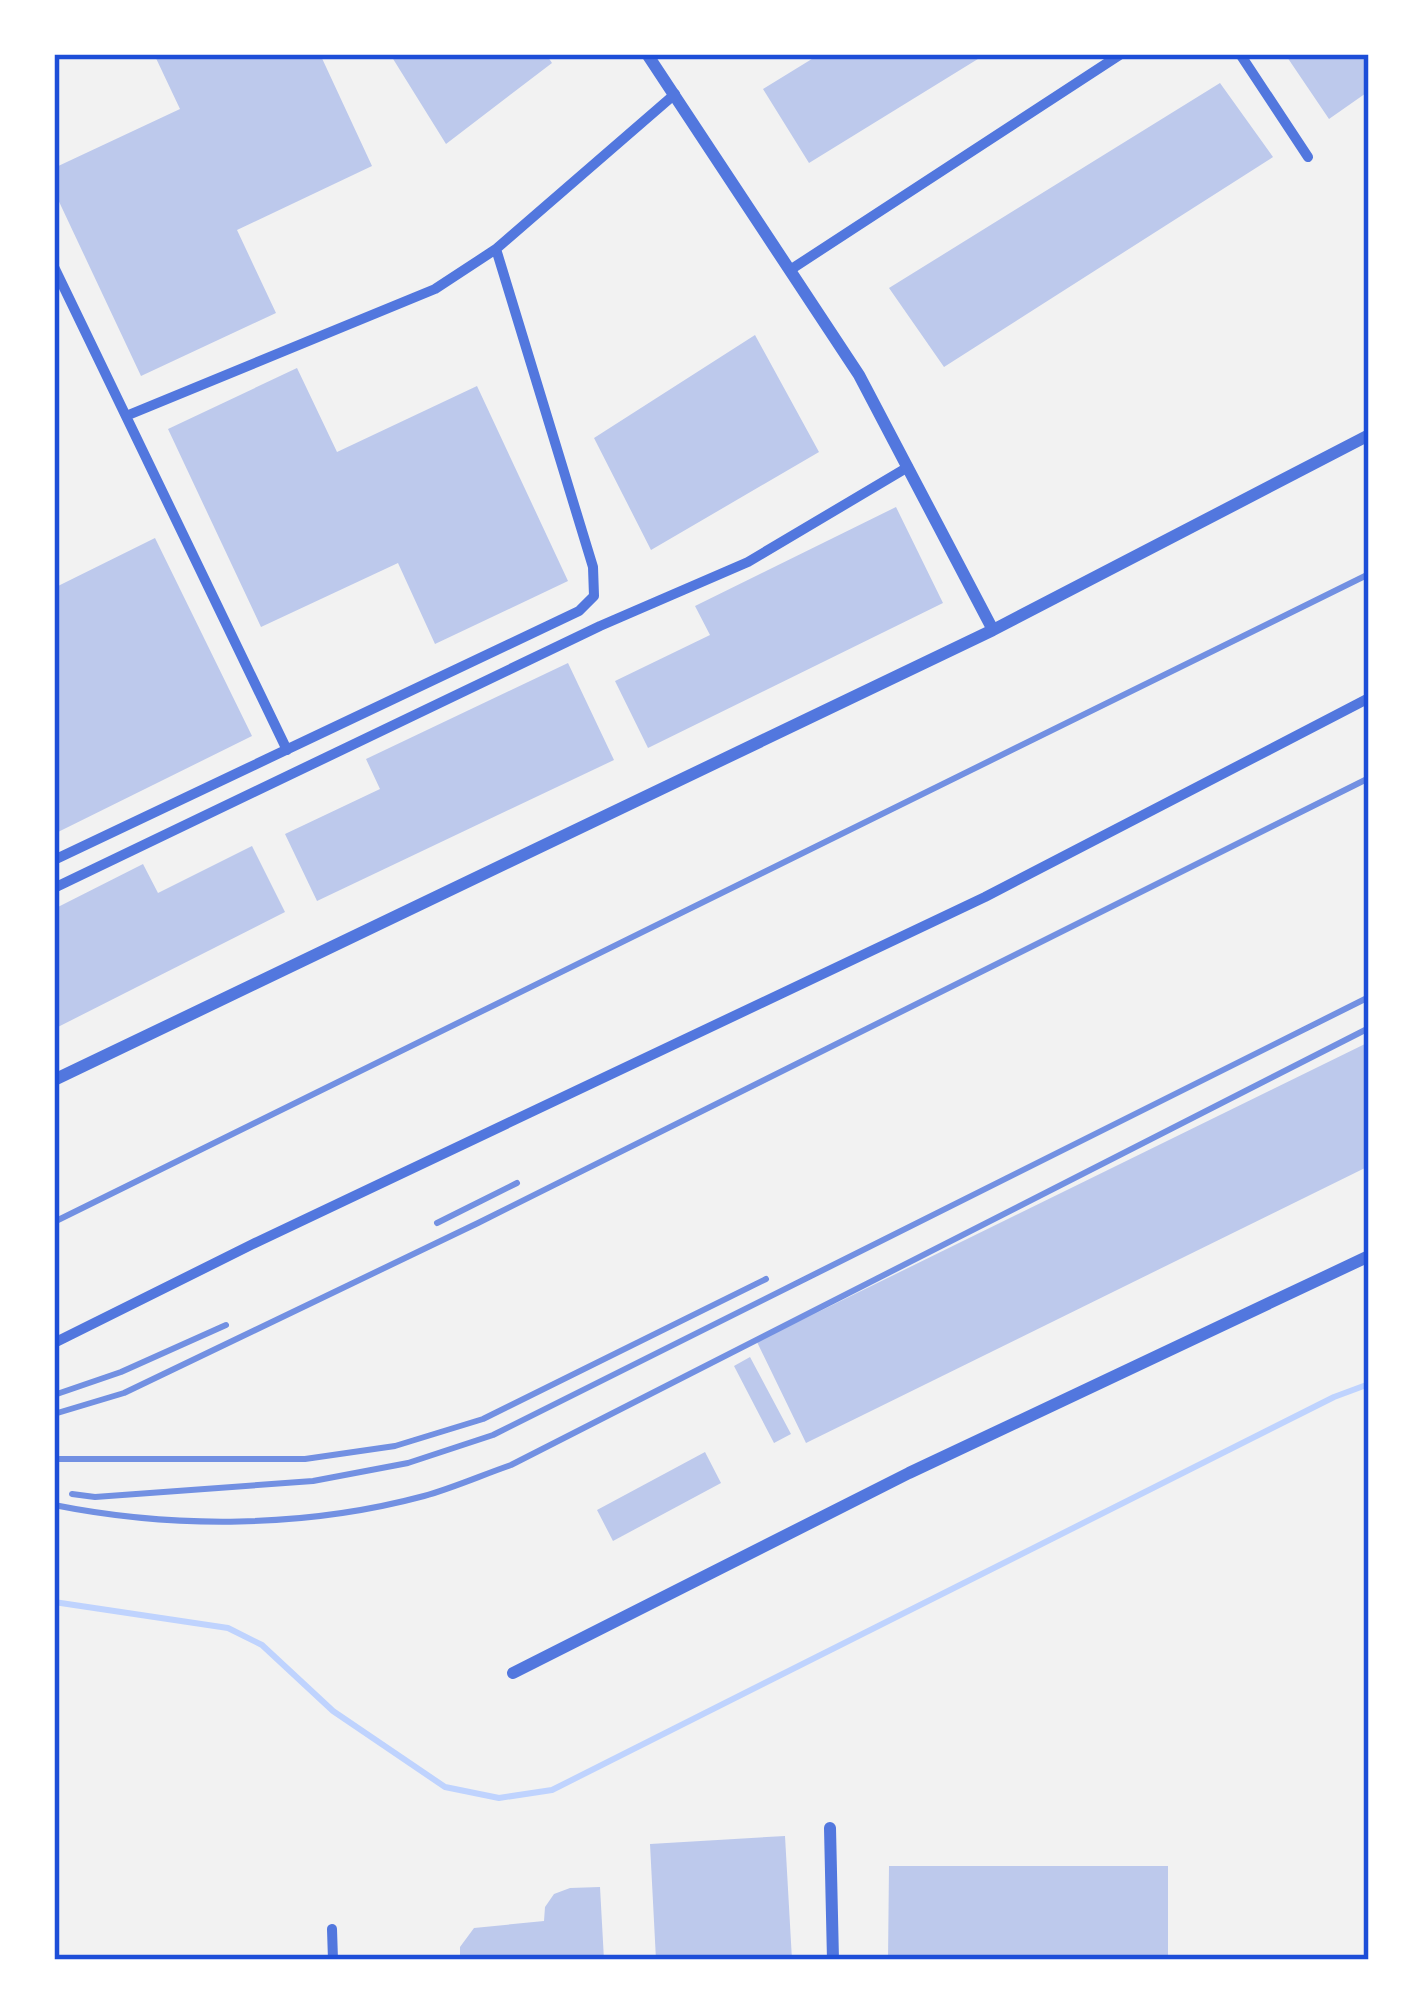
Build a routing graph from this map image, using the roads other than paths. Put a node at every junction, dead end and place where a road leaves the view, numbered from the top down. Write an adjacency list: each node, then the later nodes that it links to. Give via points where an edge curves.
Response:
1 (647, 54): 4 (street)
2 (1121, 54): 8 (street)
3 (1240, 54): 5 (street)
4 (675, 94): 6 (street); 8 (street)
5 (1308, 157)
6 (496, 249): 9 (street, via 436,290); 14 (street, via 593,567 594,596 579,611)
7 (54, 267): 9 (street)
8 (790, 270): 11 (street)
9 (126, 416): 14 (street)
10 (1369, 435): 12 (street)
11 (908, 467): 12 (street); 16 (street, via 748,562)
12 (993, 630): 17 (street)
13 (1369, 698): 19 (street, via 985,897)
14 (286, 750): 15 (street)
15 (54, 860)
16 (54, 888)
17 (54, 1080)
18 (1369, 1256): 20 (street, via 909,1473)
19 (54, 1343)
20 (513, 1673)
21 (830, 1828): 24 (street)
22 (332, 1928): 23 (street)
23 (333, 1960)
24 (833, 1960)

